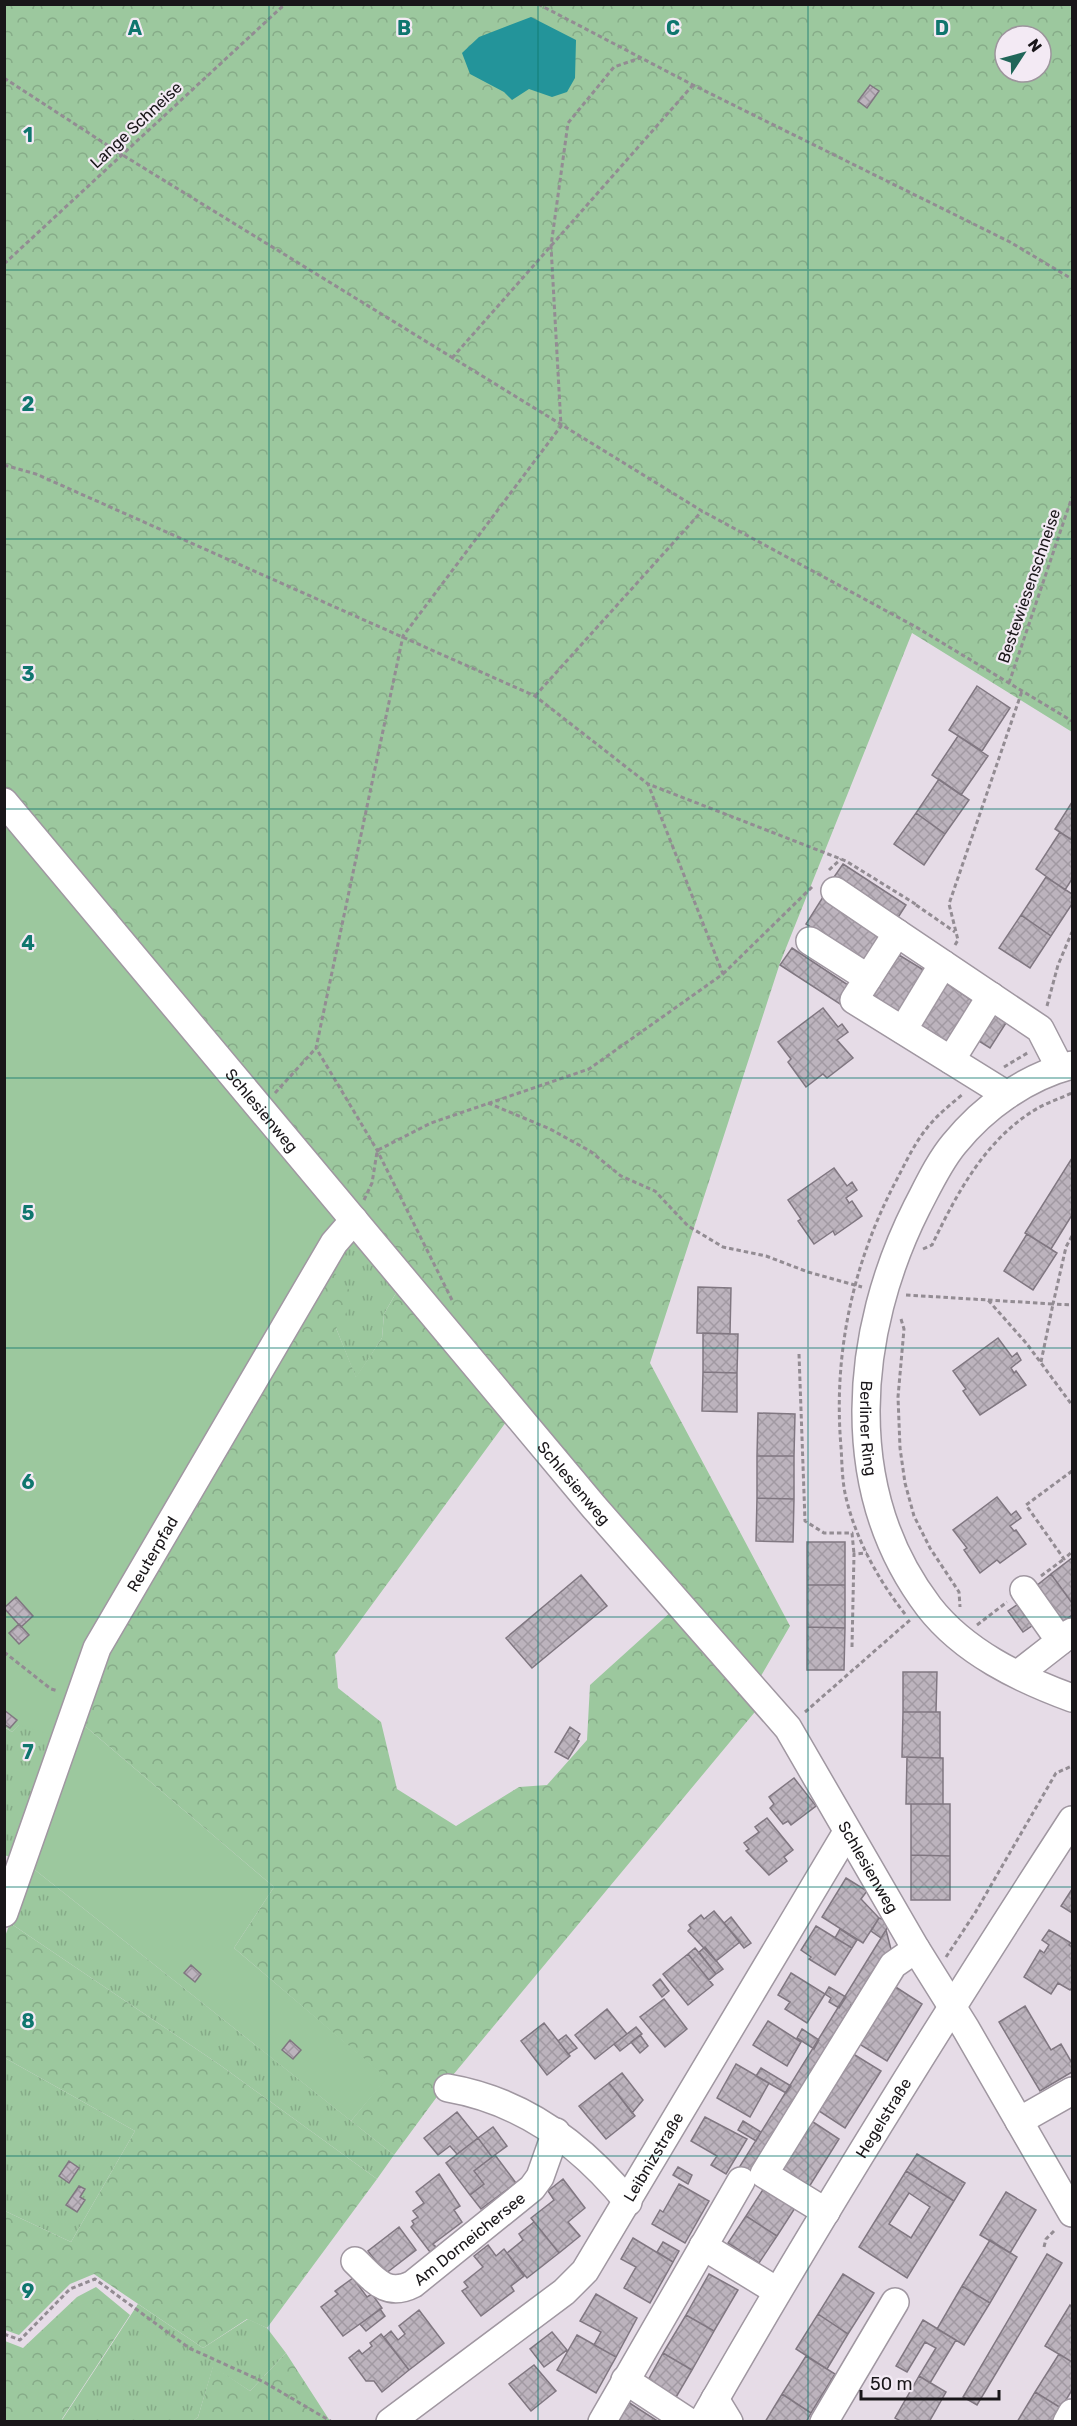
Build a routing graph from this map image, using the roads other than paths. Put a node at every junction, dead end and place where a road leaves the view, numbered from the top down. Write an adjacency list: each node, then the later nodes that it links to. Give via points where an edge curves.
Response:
1 (4, 802): 12 (street, Schlesienweg)
2 (825, 883): 3 (street, Berliner Ring)
3 (897, 933): 5 (street, Berliner Ring); 6 (street)
4 (810, 941): 6 (street)
5 (943, 964): 7 (street, Berliner Ring); 8 (street)
6 (868, 978): 8 (street, via 854,1000)
7 (991, 996): 9 (street); 10 (street, Berliner Ring, via 1040,1029)
8 (903, 1030): 9 (street)
9 (951, 1060): 11 (street)
10 (1066, 1066): 11 (street, Berliner Ring)
11 (1007, 1095): 15 (street, Berliner Ring, via 953,1145 904,1233 882,1292 868,1355 866,1421 873,1482 896,1552 928,1606 958,1638)
12 (354, 1220): 18 (street, Schlesienweg, via 594,1507 788,1728); 19 (street, Reuterpfad, via 334,1243 97,1648)
13 (1024, 1590): 14 (street)
14 (1066, 1636): 15 (street)
15 (1018, 1674): 16 (street, Berliner Ring)
16 (1072, 1698)
17 (1072, 1820): 21 (street, Hegelstraße)
18 (847, 1832): 20 (street, Schlesienweg); 27 (street, Leibnizstraße)
19 (4, 1913)
20 (916, 1950): 21 (street, Schlesienweg); 28 (street, via 893,1965 764,2174)
21 (952, 2007): 24 (street, Schlesienweg); 28 (street, Hegelstraße)
22 (448, 2088): 25 (street, via 516,2108)
23 (1072, 2091): 24 (street)
24 (1019, 2121): 29 (street, Schlesienweg)
25 (556, 2132): 27 (street, via 595,2164); 31 (street, Am Dorneichersee, via 540,2177 532,2188 413,2284 394,2290 385,2287)
26 (741, 2181): 30 (street)
27 (628, 2202): 37 (street, Leibnizstraße, via 578,2280)
28 (826, 2212): 32 (street, Hegelstraße)
29 (1072, 2212)
30 (703, 2246): 32 (street); 34 (street)
31 (355, 2261)
32 (777, 2291): 35 (street, Hegelstraße)
33 (895, 2302): 41 (street)
34 (625, 2380): 38 (street); 39 (street)
35 (708, 2410): 40 (street)
36 (1072, 2413): 42 (street)
37 (390, 2421)
38 (602, 2421)
39 (689, 2421)
40 (729, 2421)
41 (824, 2421)
42 (1067, 2421)

